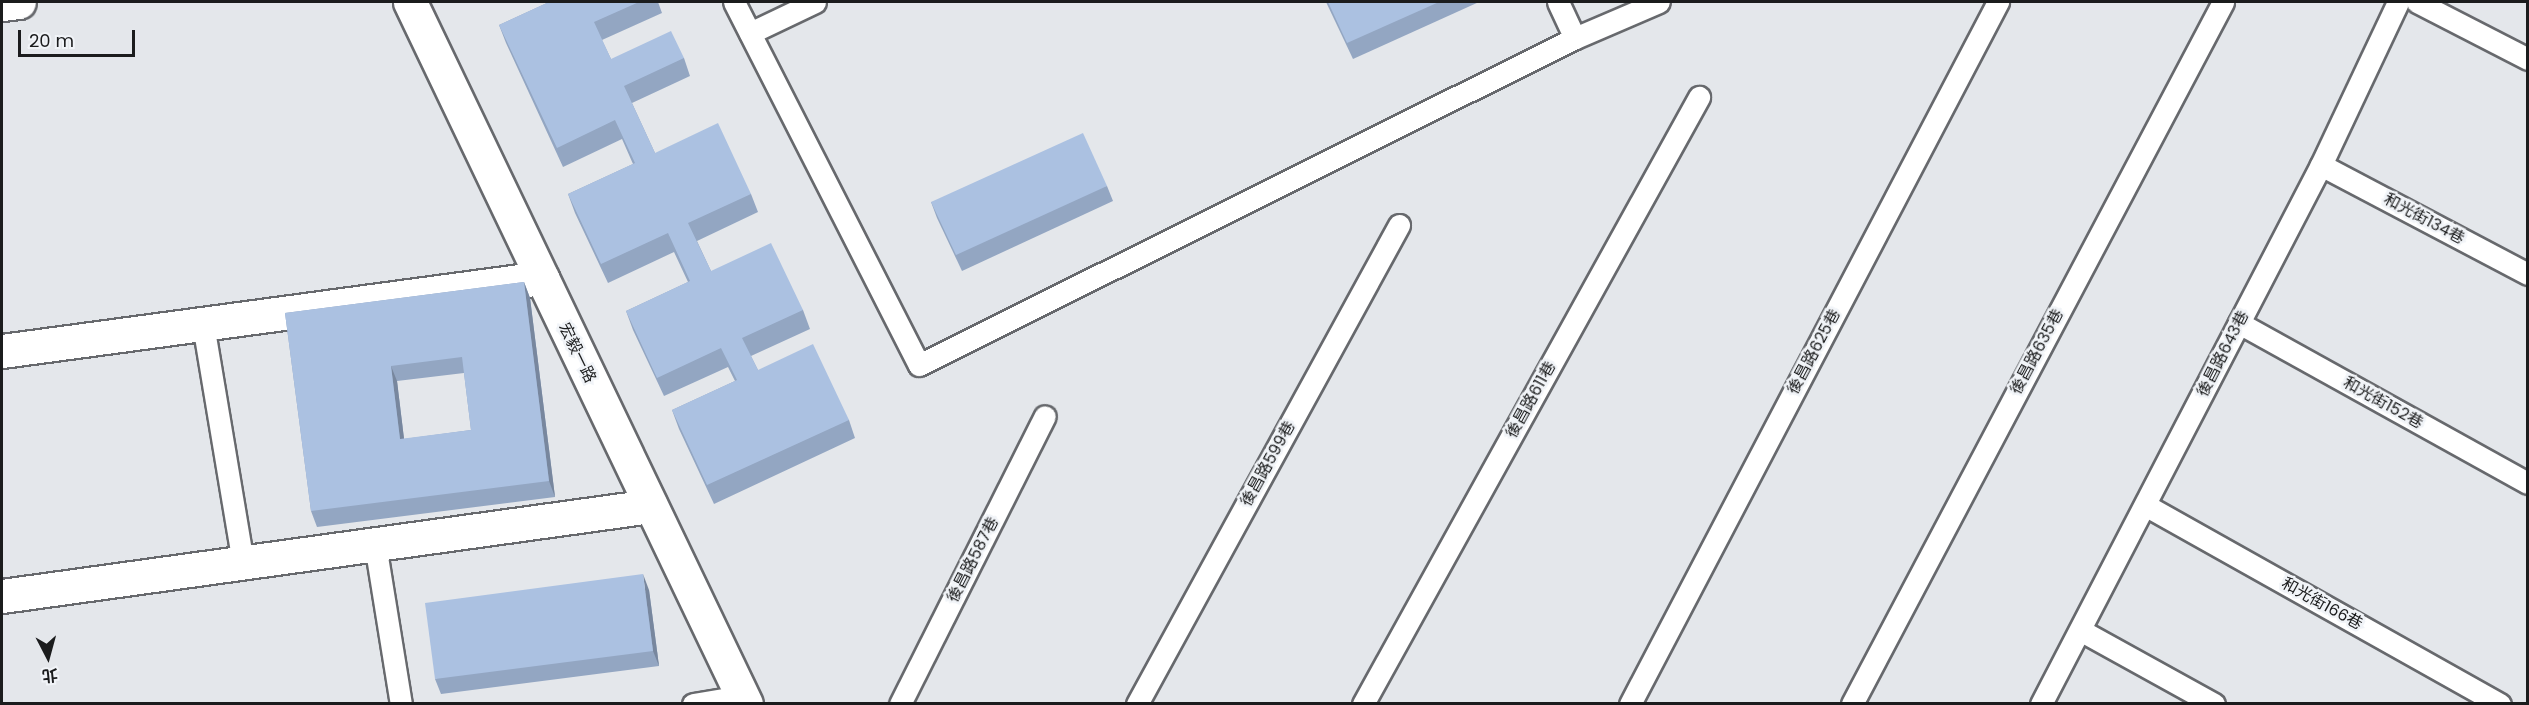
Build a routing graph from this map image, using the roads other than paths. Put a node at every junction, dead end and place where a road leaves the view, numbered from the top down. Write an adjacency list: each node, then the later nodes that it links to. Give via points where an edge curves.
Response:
1 (19, 2): 11 (street)
2 (410, 2): 19 (street, 宏毅一路)
3 (734, 2): 12 (lane)
4 (815, 2): 12 (lane)
5 (1557, 2): 13 (lane)
6 (1659, 2): 13 (lane)
7 (1998, 2): 37 (lane, 後昌路625巷)
8 (2223, 2): 38 (lane, 後昌路635巷)
9 (2398, 2): 16 (lane, 後昌路643巷)
10 (2417, 2): 14 (lane)
11 (2, 4)
12 (750, 33): 13 (lane, via 919,365)
13 (1575, 38)
14 (2528, 59)
15 (1700, 97): 36 (lane, 後昌路611巷)
16 (2321, 165): 18 (lane, 和光街134巷); 20 (lane, 後昌路643巷)
17 (1399, 225): 35 (lane, 後昌路599巷)
18 (2528, 274)
19 (542, 278): 21 (street); 26 (street, 宏毅一路)
20 (2239, 323): 24 (lane, 和光街152巷); 25 (lane, 後昌路643巷)
21 (203, 324): 22 (street); 28 (lane)
22 (2, 351)
23 (1045, 416): 34 (lane, 後昌路587巷)
24 (2528, 483)
25 (2145, 505): 30 (lane, 後昌路643巷); 41 (lane, 和光街166巷)
26 (651, 506): 27 (street); 31 (street, 宏毅一路)
27 (375, 544): 28 (street); 32 (lane)
28 (243, 563): 29 (street)
29 (2, 596)
30 (2080, 630): 39 (lane, 後昌路643巷); 40 (lane)
31 (744, 700): 33 (lane)
32 (401, 704)
33 (693, 704)
34 (900, 704)
35 (1137, 704)
36 (1363, 704)
37 (1630, 704)
38 (1852, 704)
39 (2042, 704)
40 (2214, 704)
41 (2500, 704)

